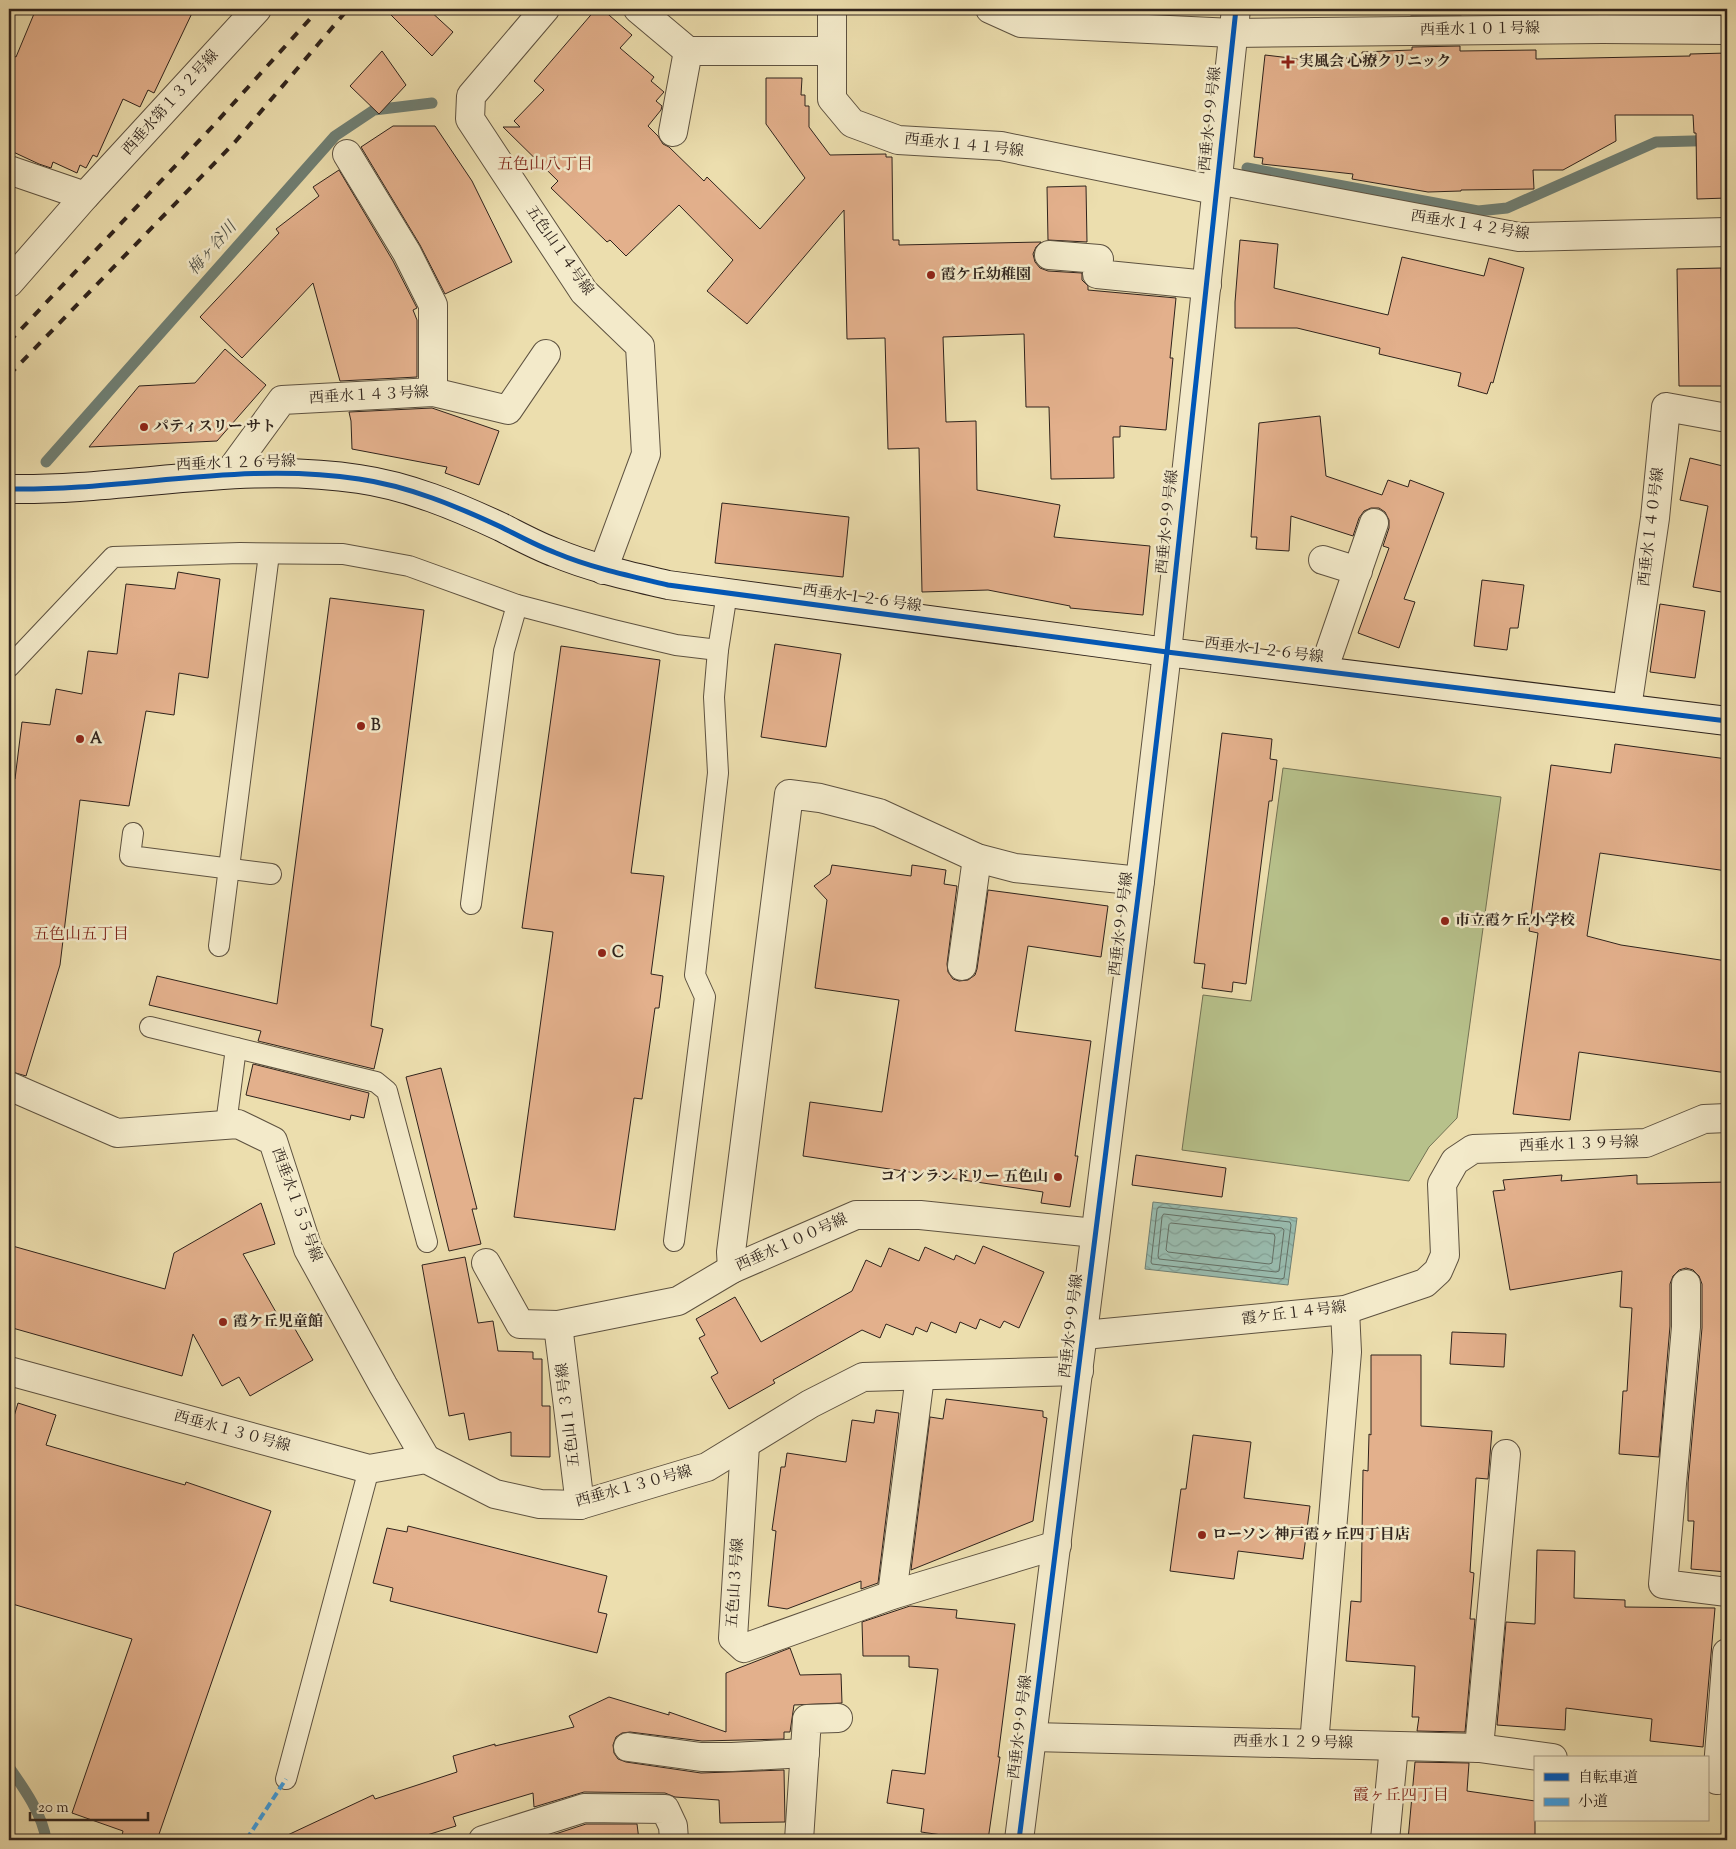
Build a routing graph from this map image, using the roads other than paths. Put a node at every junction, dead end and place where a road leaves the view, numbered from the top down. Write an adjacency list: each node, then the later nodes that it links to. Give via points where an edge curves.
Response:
1 (256, 9): 14 (street, 西垂水第１３２号線)
2 (545, 9): 27 (street, 五色山１４号線, via 471,96 470,119 584,292 640,346 646,454)
3 (638, 9): 9 (street)
4 (832, 9): 8 (street)
5 (990, 9): 6 (street, via 1021,23)
6 (1234, 21): 7 (street, 西垂水１０１号線); 13 (street, 西垂水９９号線)
7 (1727, 30)
8 (832, 50): 9 (street); 13 (street, 西垂水１４１号線, via 832,99 852,122 898,140 1001,146)
9 (688, 51): 10 (street)
10 (673, 132)
11 (347, 154): 20 (street, via 407,253 433,306)
12 (9, 170): 14 (street)
13 (1216, 185): 15 (street, 西垂水１４２号線, via 1519,237); 18 (street, 西垂水９９号線)
14 (85, 196): 17 (street, 西垂水第１３２号線)
15 (1727, 232)
16 (1049, 255): 18 (street, via 1099,259 1097,274)
17 (9, 283)
18 (1207, 285): 32 (street, 西垂水９９号線)
19 (546, 354): 20 (street, 西垂水１４３号線, via 508,410)
20 (433, 392): 22 (street, 西垂水１４３号線, via 282,400)
21 (1727, 418): 35 (street, 西垂水１４０号線, via 1666,406)
22 (228, 474): 23 (street, 西垂水１２６号線); 27 (street, 西垂水１２６号線, via 292,473 359,478 403,489 453,506 555,553)
23 (9, 489)
24 (1374, 524): 28 (street)
25 (270, 554): 30 (lane, via 343,554 409,566); 33 (lane, via 113,557); 39 (lane)
26 (1322, 560): 28 (street)
27 (603, 570): 29 (street, 西垂水１２６号線, via 668,585)
28 (1358, 571): 34 (street)
29 (727, 593): 31 (lane); 32 (street, 西垂水１２６号線)
30 (518, 605): 31 (lane, via 676,645); 42 (lane, via 504,650)
31 (718, 650): 52 (lane, via 714,696 718,773 695,975 705,996)
32 (1167, 652): 34 (street, 西垂水１２６号線); 41 (street, 西垂水９９号線)
33 (9, 667)
34 (1323, 671): 35 (street, 西垂水１２６号線)
35 (1627, 708): 36 (street, 西垂水１２６号線)
36 (1727, 721)
37 (132, 833): 39 (lane, via 130,856)
38 (977, 858): 41 (street, via 1015,868); 44 (street); 55 (street, via 879,812 789,794 731,1252)
39 (229, 869): 40 (lane); 43 (lane)
40 (270, 874)
41 (1140, 882): 51 (street, 西垂水９９号線)
42 (471, 904)
43 (219, 946)
44 (962, 966)
45 (150, 1027): 46 (lane)
46 (236, 1048): 49 (lane); 53 (lane, via 376,1082 387,1091)
47 (9, 1086): 49 (street, 西垂水１５５号線, via 118,1133)
48 (1727, 1118): 50 (street, 西垂水１３９号線, via 1704,1118 1646,1143 1473,1149 1455,1161)
49 (226, 1124): 65 (street, 西垂水１５５号線, via 238,1124 272,1141 308,1249)
50 (1442, 1184): 57 (street, 霞ケ丘１４号線, via 1445,1255 1438,1271 1425,1283)
51 (1095, 1233): 55 (street, 西垂水１００号線, via 920,1215 856,1215); 59 (street, 西垂水９９号線)
52 (674, 1241)
53 (427, 1242)
54 (486, 1263): 58 (street, 西垂水１００号線, via 520,1324)
55 (732, 1269): 58 (street, 西垂水１００号線, via 678,1301)
56 (1686, 1284): 69 (street, via 1686,1327 1663,1584)
57 (1346, 1310): 59 (street, 霞ケ丘１４号線); 74 (street, via 1348,1352)
58 (558, 1325): 67 (street, 五色山１３号線)
59 (1084, 1335): 61 (street, 西垂水９９号線)
60 (9, 1371): 66 (street, 西垂水１３０号線)
61 (1079, 1372): 62 (street, 西垂水１３０号線); 68 (street, 西垂水９９号線)
62 (920, 1376): 63 (street, 西垂水１３０号線, via 863,1377 810,1404); 70 (street)
63 (745, 1445): 67 (street, 西垂水１３０号線, via 707,1467); 70 (street, 五色山３号線, via 733,1638 744,1648)
64 (1506, 1454): 77 (street)
65 (426, 1459): 66 (street, 西垂水１３０号線); 67 (street, 西垂水１３０号線, via 495,1494 540,1504)
66 (369, 1469): 80 (lane)
67 (580, 1505)
68 (1057, 1545): 70 (street, 五色山３号線); 73 (street, 西垂水９９号線)
69 (1727, 1592)
70 (892, 1595)
71 (1727, 1653): 81 (street)
72 (838, 1718): 78 (street, via 808,1719)
73 (1032, 1737): 74 (street, 西垂水１２９号線); 85 (street, 西垂水９９号線)
74 (1314, 1744): 75 (street, 西垂水１２９号線)
75 (1394, 1746): 77 (street, 西垂水１２９号線); 86 (street)
76 (628, 1747): 78 (street, via 701,1757)
77 (1479, 1748): 79 (street, 西垂水１２９号線)
78 (806, 1753): 84 (street)
79 (1537, 1756)
80 (286, 1779)
81 (1717, 1779)
82 (483, 1840): 83 (street, via 584,1808 665,1809 673,1826)
83 (674, 1840)
84 (799, 1840)
85 (1018, 1840)
86 (1385, 1840)

